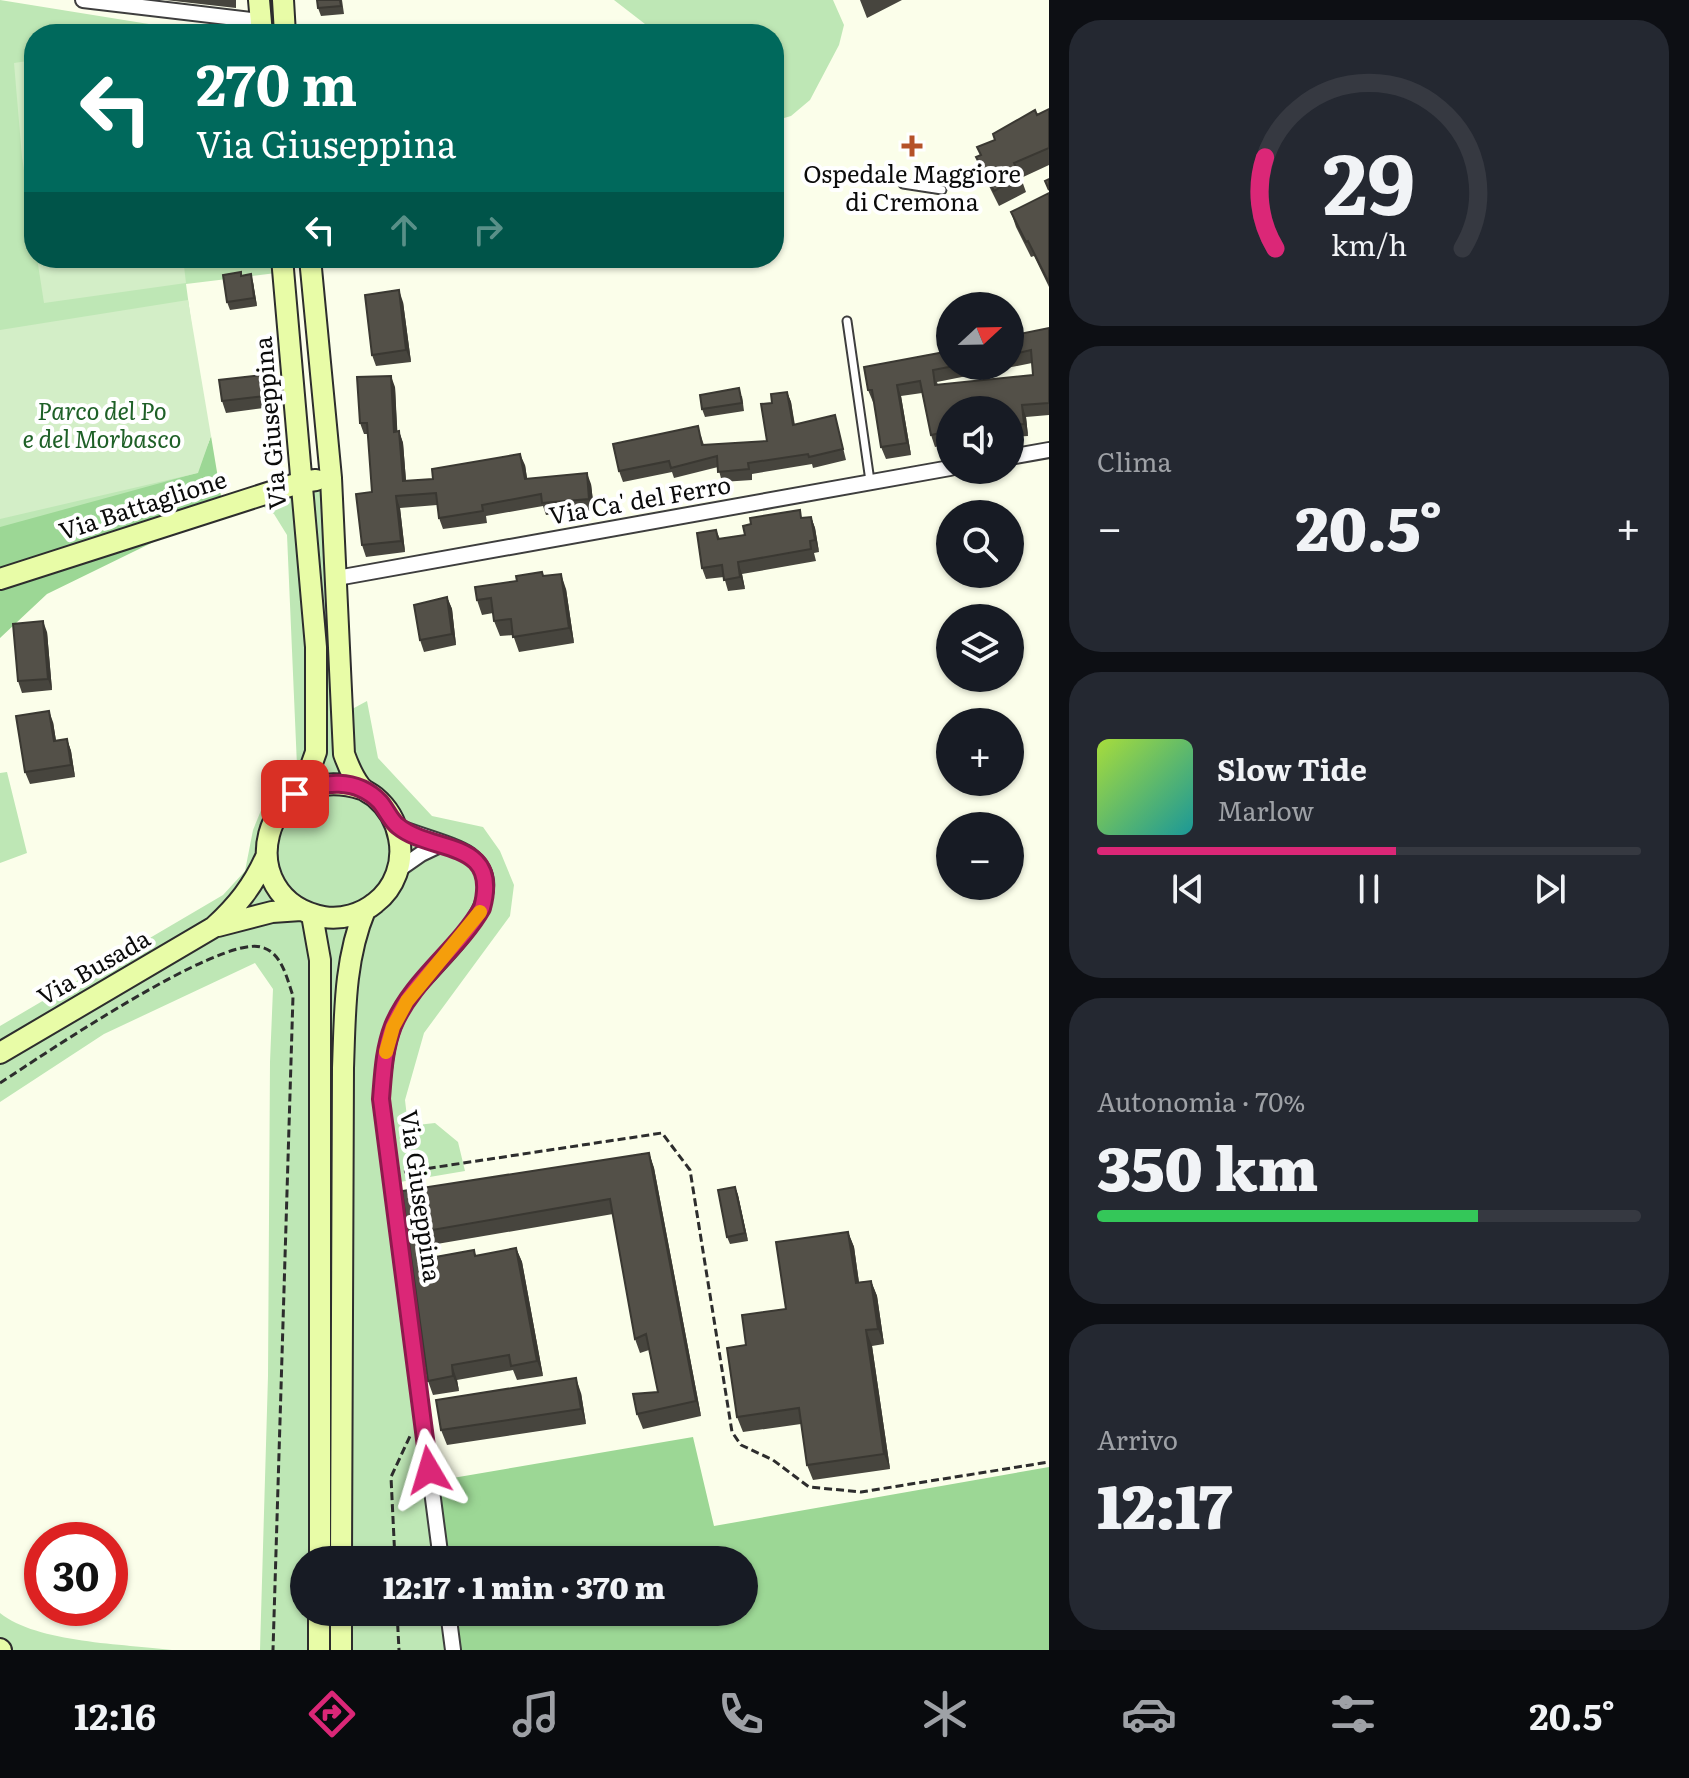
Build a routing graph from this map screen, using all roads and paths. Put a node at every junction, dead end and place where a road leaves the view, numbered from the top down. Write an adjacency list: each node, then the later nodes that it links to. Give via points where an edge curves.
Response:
1 (83, 0): 4 (street)
2 (259, 0): 5 (main road)
3 (283, 0): 6 (main road)
4 (236, 24)
5 (261, 24)
6 (284, 24)
7 (903, 184): 8 (lane)
8 (942, 190)
9 (283, 268): 16 (main road, Via Giuseppina)
10 (311, 268): 15 (main road)
11 (847, 321): 17 (lane)
12 (1049, 450): 13 (street)
13 (1024, 454)
14 (936, 470): 17 (street, Via Ca' del Ferro)
15 (331, 478): 16 (main road, Via Battaglione); 18 (main road)
16 (302, 482): 19 (main road, Via Battaglione); 20 (main road, Via Giuseppina)
17 (870, 482): 18 (street, Via Ca' del Ferro)
18 (337, 578): 20 (main road); 21 (main road, via 342,741)
19 (0, 579)
20 (311, 582): 22 (main road, Via Giuseppina, via 316,752)
21 (362, 789): 22 (main road, via 328,783); 23 (main road, via 376,798)
22 (295, 794): 25 (main road, via 272,822)
23 (396, 826): 24 (street, Via Giuseppina); 26 (main road)
24 (442, 844): 26 (street); 32 (street, Via Giuseppina, via 471,856 480,867 486,894 477,918 407,1001 393,1027 381,1099)
25 (266, 857): 28 (main road, via 277,888); 29 (main road, Via Busada, via 239,904)
26 (398, 870): 27 (main road, via 386,893)
27 (365, 910): 28 (main road, via 330,918); 36 (main road, via 354,936 344,1029)
28 (306, 912): 29 (main road, Via Busada, via 272,912); 35 (main road, via 320,960)
29 (214, 927): 30 (main road, Via Busada)
30 (0, 1053)
31 (0, 1083): 41 (path, via 137,996 224,951 259,946 283,966 293,996)
32 (391, 1174): 33 (street, Via Giuseppina); 34 (path, via 662,1133 690,1170 732,1432 741,1445 773,1460 809,1487 861,1492)
33 (422, 1410): 37 (path, via 391,1477); 38 (street, Via Giuseppina)
34 (1049, 1462)
35 (320, 1546)
36 (341, 1546)
37 (394, 1546)
38 (439, 1546)
39 (398, 1626): 42 (path)
40 (450, 1626): 43 (street)
41 (273, 1650)
42 (399, 1650)
43 (453, 1650)

